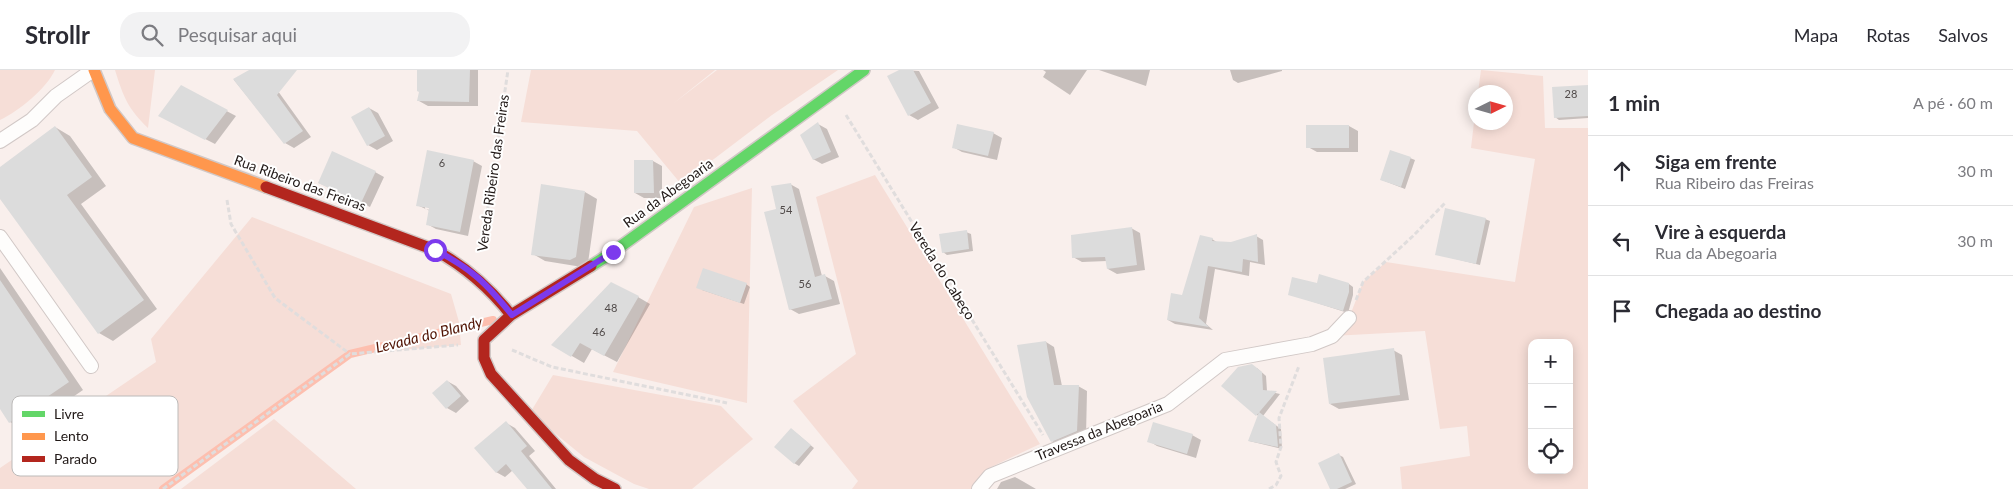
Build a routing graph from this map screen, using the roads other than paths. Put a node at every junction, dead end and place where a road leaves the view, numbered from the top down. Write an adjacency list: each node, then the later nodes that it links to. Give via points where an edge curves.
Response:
1 (94, 70): 3 (lane, via 56,96 32,120); 5 (street, Rua Ribeiro das Freiras, via 110,109 133,138 435,250 478,276)
2 (864, 70): 5 (street, Rua da Abegoaria, via 613,252)
3 (0, 141)
4 (0, 237): 7 (lane)
5 (512, 315): 8 (street, Rua da Abegoaria, via 484,340 484,358 491,374 569,460 596,480)
6 (1349, 318): 9 (lane, Travessa da Abegoaria, via 1332,336 1312,344 1225,360 1168,404 990,476)
7 (91, 366)
8 (615, 489)
9 (979, 489)

